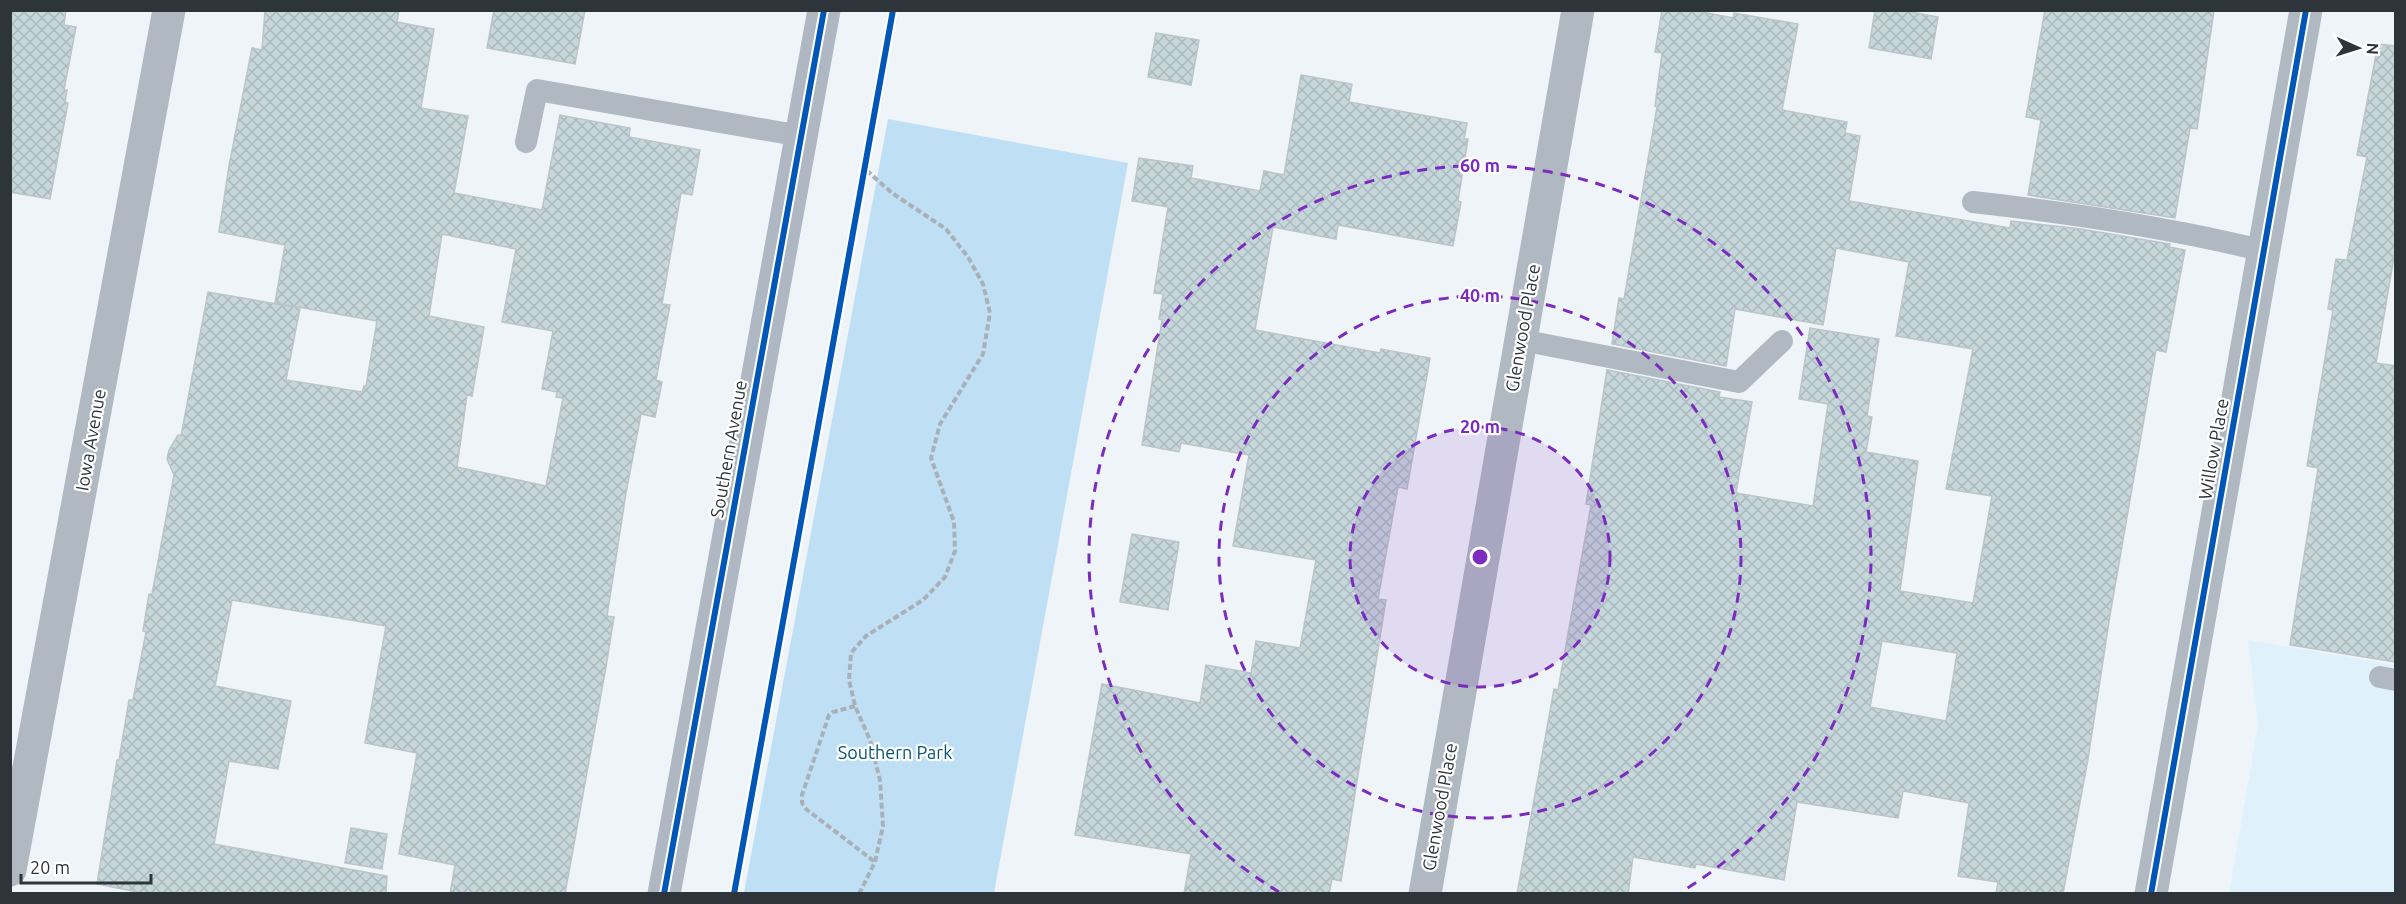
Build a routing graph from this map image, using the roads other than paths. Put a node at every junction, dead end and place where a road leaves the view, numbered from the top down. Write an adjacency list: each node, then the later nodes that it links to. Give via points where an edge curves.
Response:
1 (169, 10): 11 (street, Iowa Avenue)
2 (824, 10): 5 (street, Southern Avenue)
3 (1578, 10): 9 (street, Glenwood Place)
4 (2306, 10): 8 (street, Willow Place)
5 (801, 136): 6 (lane, via 537,90); 12 (street, Southern Avenue)
6 (526, 142)
7 (1973, 202): 8 (lane, via 2084,215)
8 (2264, 251): 14 (street, Willow Place)
9 (1521, 340): 10 (lane, via 1739,382); 13 (street, Glenwood Place)
10 (1782, 341)
11 (10, 870)
12 (664, 894)
13 (1425, 894)
14 (2151, 894)

